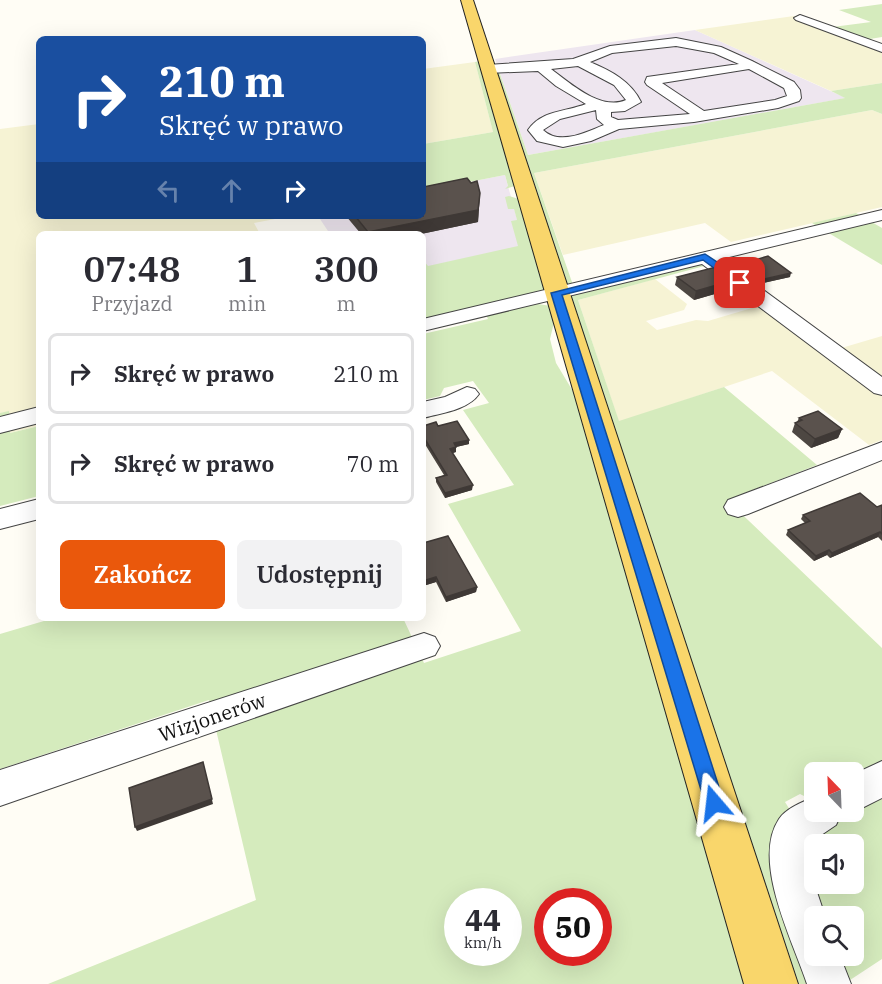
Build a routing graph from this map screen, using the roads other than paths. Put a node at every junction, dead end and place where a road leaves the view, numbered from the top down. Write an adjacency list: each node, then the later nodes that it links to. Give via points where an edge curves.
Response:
1 (466, 0): 7 (main road)
2 (800, 18): 3 (street)
3 (882, 48)
4 (579, 62): 5 (street, via 610,50 676,42 717,50); 6 (street); 8 (street, via 608,76)
5 (748, 64): 10 (street, via 783,81 793,90 794,98); 10 (street, via 652,80)
6 (535, 66): 7 (street); 9 (street)
7 (487, 69): 15 (main road)
8 (630, 95): 9 (street, via 634,102 629,106); 11 (street)
9 (600, 106): 12 (street, via 604,119); 12 (street, via 549,119 535,130 548,139 567,141 585,139)
10 (699, 116): 11 (street)
11 (673, 121): 12 (street)
12 (616, 125)
13 (882, 215): 14 (street)
14 (705, 257): 15 (street); 17 (street)
15 (556, 293): 16 (street); 33 (main road)
16 (426, 324)
17 (882, 388)
18 (467, 394): 19 (street)
19 (426, 409)
20 (36, 417): 21 (street)
21 (0, 425)
22 (882, 450): 23 (street)
23 (738, 507)
24 (36, 510): 25 (street)
25 (0, 519)
26 (424, 646): 28 (street, Wizjonerów)
27 (882, 778): 29 (street)
28 (0, 788)
29 (864, 788)
30 (804, 822): 31 (street, via 790,836 789,850 795,890)
31 (804, 915)
32 (823, 966): 34 (street)
33 (771, 984)
34 (829, 984)

